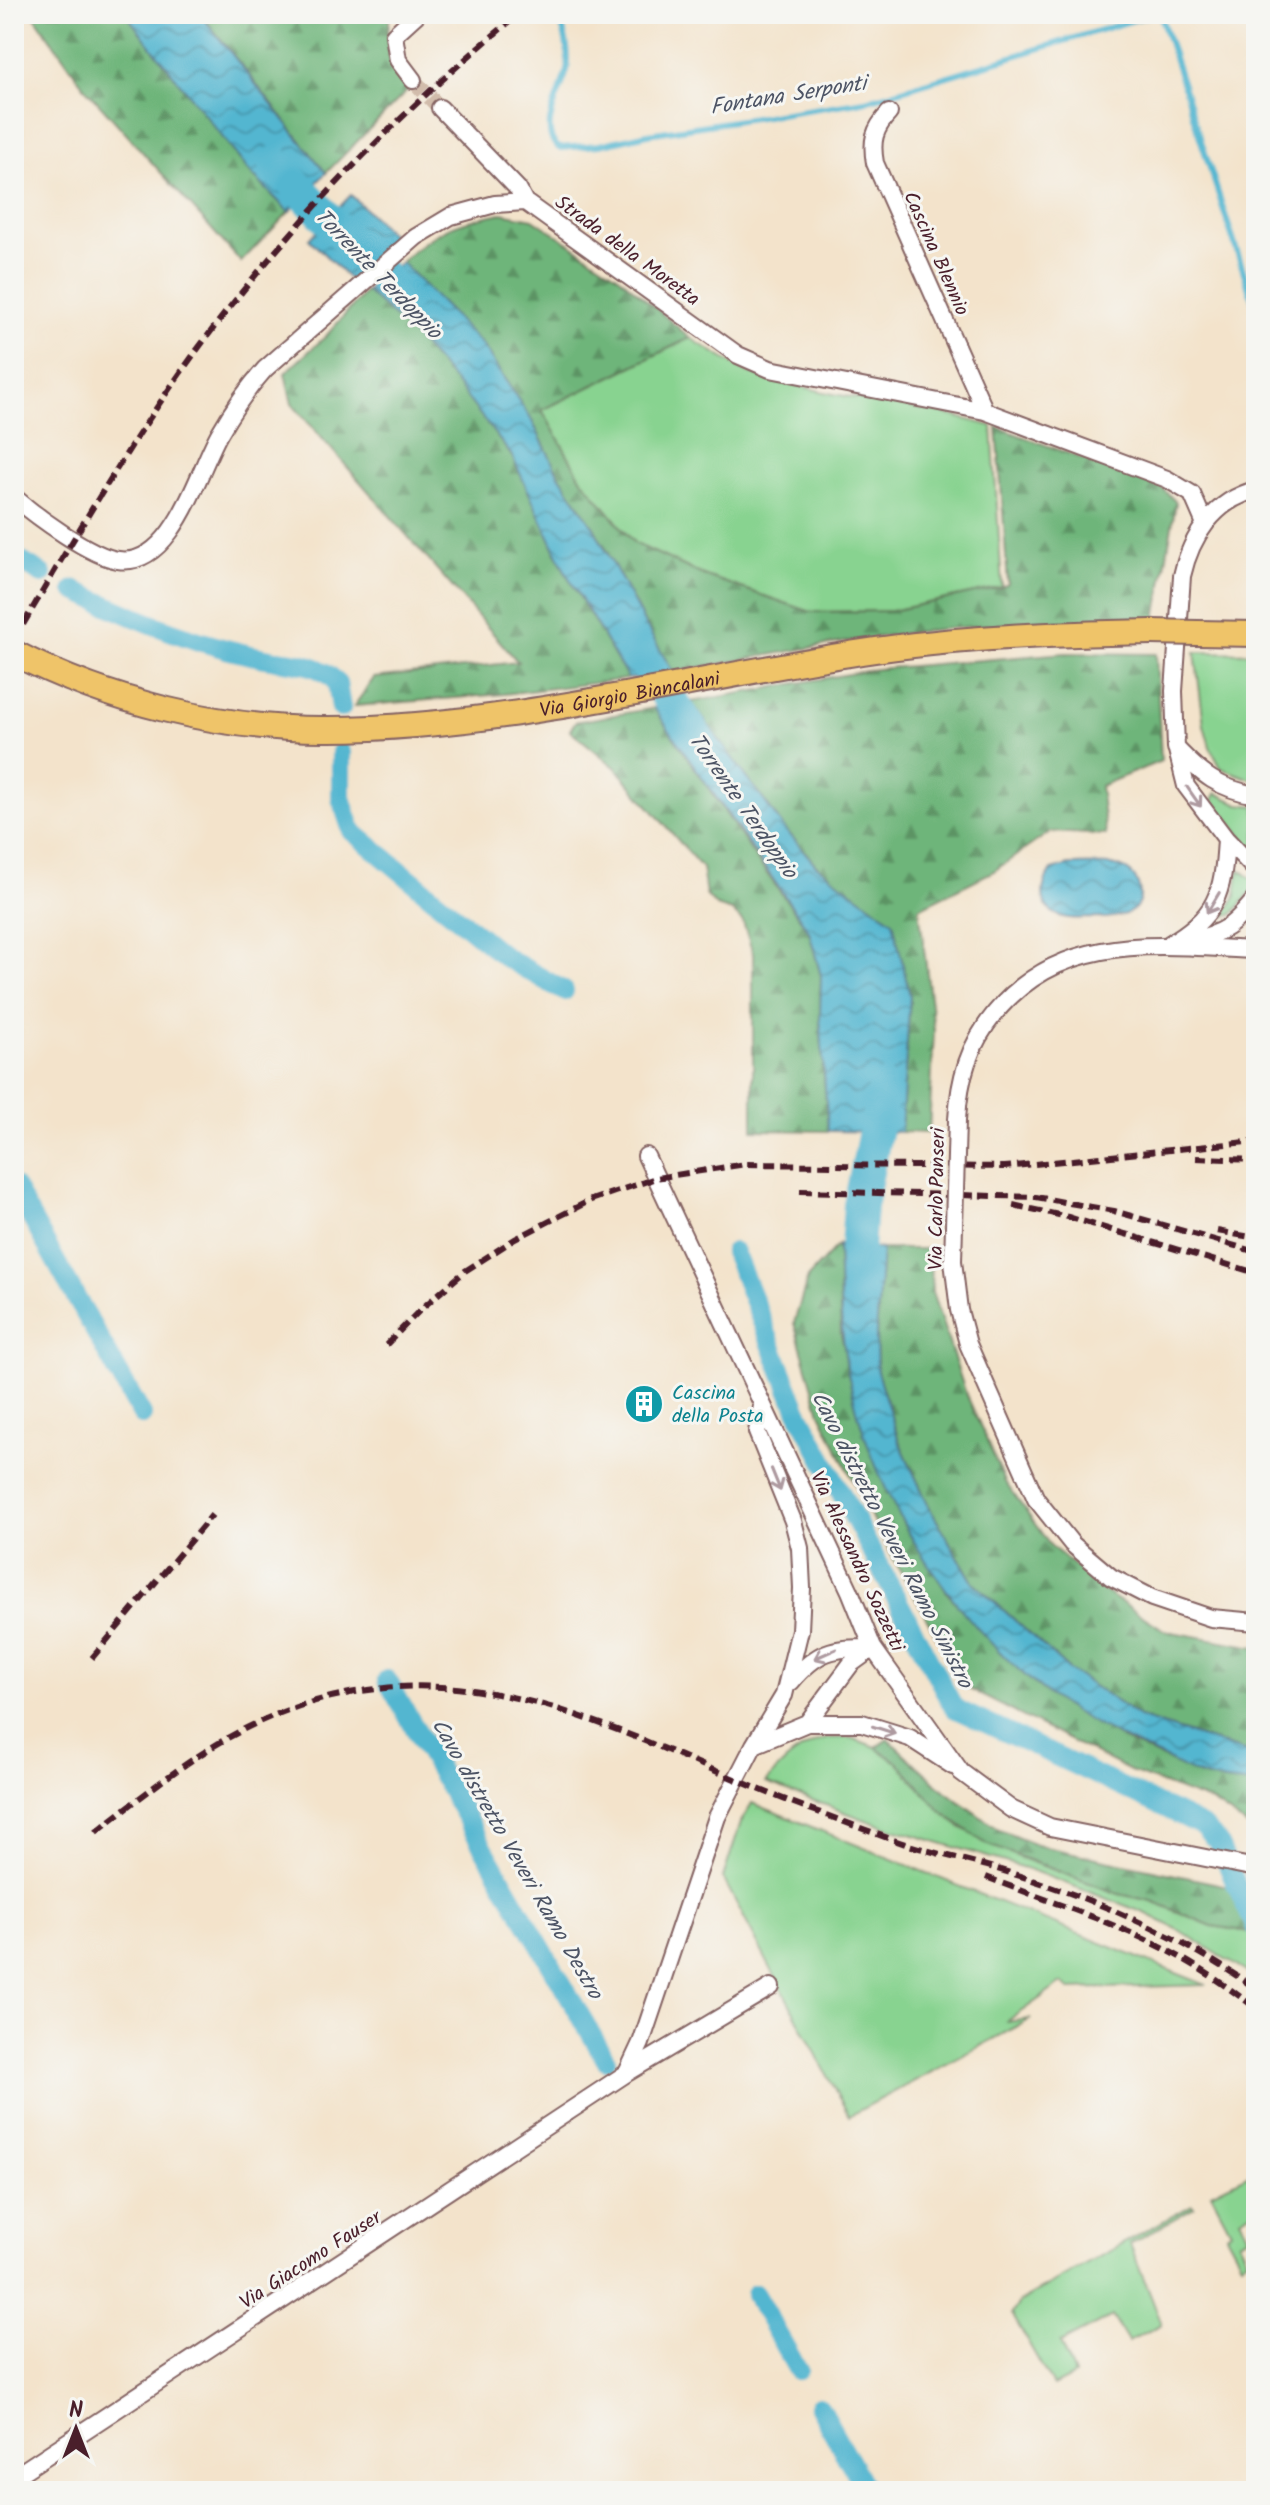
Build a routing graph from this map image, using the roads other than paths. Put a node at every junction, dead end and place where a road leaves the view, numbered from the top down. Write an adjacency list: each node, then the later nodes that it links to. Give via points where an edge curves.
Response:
1 (417, 14): 2 (street, via 394,35 398,60)
2 (413, 80)
3 (440, 108): 5 (street)
4 (889, 113): 6 (street, Cascina Blennio, via 876,127 871,145 875,163)
5 (525, 202): 6 (street, Strada della Moretta, via 738,355 770,369); 8 (street, Strada della Moretta, via 451,216 416,237 265,369 218,435 190,496 165,540 152,552 118,560 94,552)
6 (985, 411): 9 (street, Strada della Moretta, via 1167,479 1192,494)
7 (1256, 490): 9 (street, via 1238,495)
8 (14, 497)
9 (1205, 524): 12 (street, via 1196,534 1182,576)
10 (1256, 634): 11 (main road, Via Giorgio Biancalani, bridge, via 1040,634 864,652 521,712 314,729 200,716 114,693)
11 (14, 653)
12 (1176, 748): 13 (street, via 1202,775); 14 (street, one-way to 14, via 1186,786)
13 (1256, 795)
14 (1226, 839): 15 (street); 17 (street, one-way to 17, via 1220,892 1190,932)
15 (1256, 870)
16 (1256, 898): 17 (street, Via Carlo Panseri, via 1219,935)
17 (1164, 947): 18 (street, Via Carlo Panseri); 21 (street, Via Carlo Panseri, bridge, via 1120,947 1067,960 1032,977 1009,996 968,1054 957,1120 953,1261 959,1310 968,1344 1036,1499 1072,1544 1111,1577 1152,1598 1211,1618)
18 (1256, 950)
19 (646, 1156): 20 (street, Via Alessandro Sozzetti)
20 (762, 1406): 22 (street, Via Alessandro Sozzetti); 23 (street, one-way to 23, via 757,1432 800,1548 800,1630)
21 (1256, 1622)
22 (873, 1648): 23 (street, one-way to 23, via 820,1654); 24 (street, via 851,1664); 26 (street, Via Alessandro Sozzetti)
23 (788, 1685): 25 (street)
24 (807, 1723): 25 (street); 26 (street, one-way to 26, via 862,1723 910,1738)
25 (754, 1745): 29 (street, via 717,1817)
26 (961, 1772): 27 (street, Via Alessandro Sozzetti, via 1011,1809 1050,1827)
27 (1256, 1868)
28 (771, 1987): 29 (street, Via Giacomo Fauser)
29 (627, 2073): 30 (street, Via Giacomo Fauser)
30 (14, 2477)

